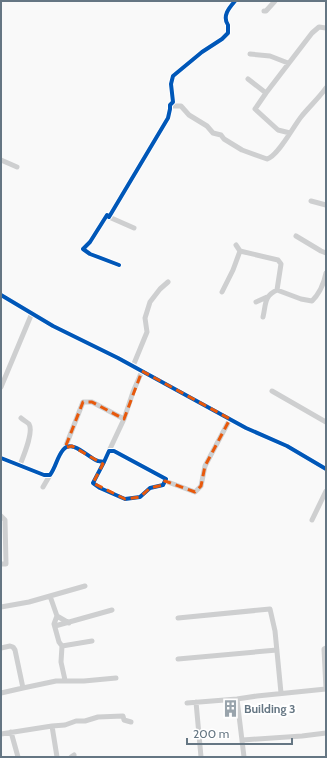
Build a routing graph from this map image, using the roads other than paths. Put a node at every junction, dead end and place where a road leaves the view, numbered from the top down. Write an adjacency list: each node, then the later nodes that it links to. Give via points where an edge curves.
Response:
1 (235, 1): 10 (street, via 225,16 228,33 173,76 173,102)
2 (276, 1): 3 (street)
3 (264, 11)
4 (326, 28): 6 (street, via 319,26)
5 (250, 54): 6 (street, via 270,56)
6 (288, 63): 9 (street)
7 (248, 79): 9 (street)
8 (326, 88): 11 (street)
9 (266, 92): 11 (street, via 255,108 278,130)
10 (170, 105): 11 (street, via 181,106 213,133 221,135 240,149 267,158 279,149); 16 (street, via 168,118)
11 (290, 133)
12 (1, 160): 13 (street)
13 (17, 167)
14 (312, 201): 15 (street)
15 (326, 205)
16 (109, 217): 17 (street); 22 (street, via 107,215 83,249)
17 (134, 228)
18 (296, 236): 21 (street)
19 (236, 245): 20 (street)
20 (240, 251): 25 (street, via 278,260 281,269); 26 (street)
21 (326, 253)
22 (119, 265)
23 (326, 273): 25 (street, via 312,301)
24 (168, 282): 32 (street, via 150,302 145,318 147,332)
25 (277, 290): 28 (street)
26 (222, 292)
27 (1, 295): 30 (street)
28 (267, 297): 29 (street); 31 (street)
29 (256, 302)
30 (32, 313): 32 (street); 34 (street)
31 (263, 317)
32 (133, 366): 33 (street)
33 (142, 371): 37 (street); 38 (street)
34 (1, 388)
35 (272, 391): 39 (street)
36 (21, 418): 44 (street, via 29,425 30,430)
37 (124, 419): 40 (street, via 92,402 83,402); 41 (street)
38 (230, 419): 45 (street, via 287,446); 47 (street, via 206,466 201,486 195,492)
39 (326, 422)
40 (65, 448): 43 (street, via 72,446); 46 (street)
41 (109, 451): 43 (street); 47 (street, via 114,451 166,479)
42 (1, 458): 44 (street)
43 (104, 462): 47 (street, via 93,483 126,499 140,497 150,488 163,486)
44 (20, 465): 46 (street)
45 (326, 469)
46 (50, 475): 48 (street)
47 (165, 481)
48 (43, 487)
49 (326, 492): 51 (street)
50 (1, 516): 52 (street, via 5,520 6,564)
51 (312, 520)
52 (1, 564)
53 (85, 586): 54 (street)
54 (50, 596): 55 (street); 57 (street)
55 (1, 607)
56 (112, 610): 59 (street)
57 (57, 616): 59 (street); 60 (street)
58 (178, 618): 65 (street, via 268,609 271,611)
59 (69, 623): 60 (street)
60 (55, 626): 62 (street)
61 (92, 641): 62 (street)
62 (62, 646): 68 (street, via 61,662)
63 (1, 648): 69 (street, via 10,646 15,650)
64 (326, 648): 71 (street, via 326,689)
65 (277, 650): 66 (street); 71 (street)
66 (178, 660)
67 (116, 678): 68 (street)
68 (65, 680): 69 (street)
69 (23, 688): 70 (street)
70 (1, 693)
71 (281, 693): 72 (street)
72 (237, 699): 73 (street); 80 (street)
73 (196, 702): 74 (street); 83 (street)
74 (187, 703)
75 (131, 722): 76 (street, via 118,715)
76 (52, 726): 77 (street); 82 (street)
77 (11, 732): 79 (street); 81 (street)
78 (326, 733): 80 (street)
79 (1, 734)
80 (243, 740): 84 (street)
81 (18, 757)
82 (57, 757)
83 (201, 757)
84 (244, 757)

